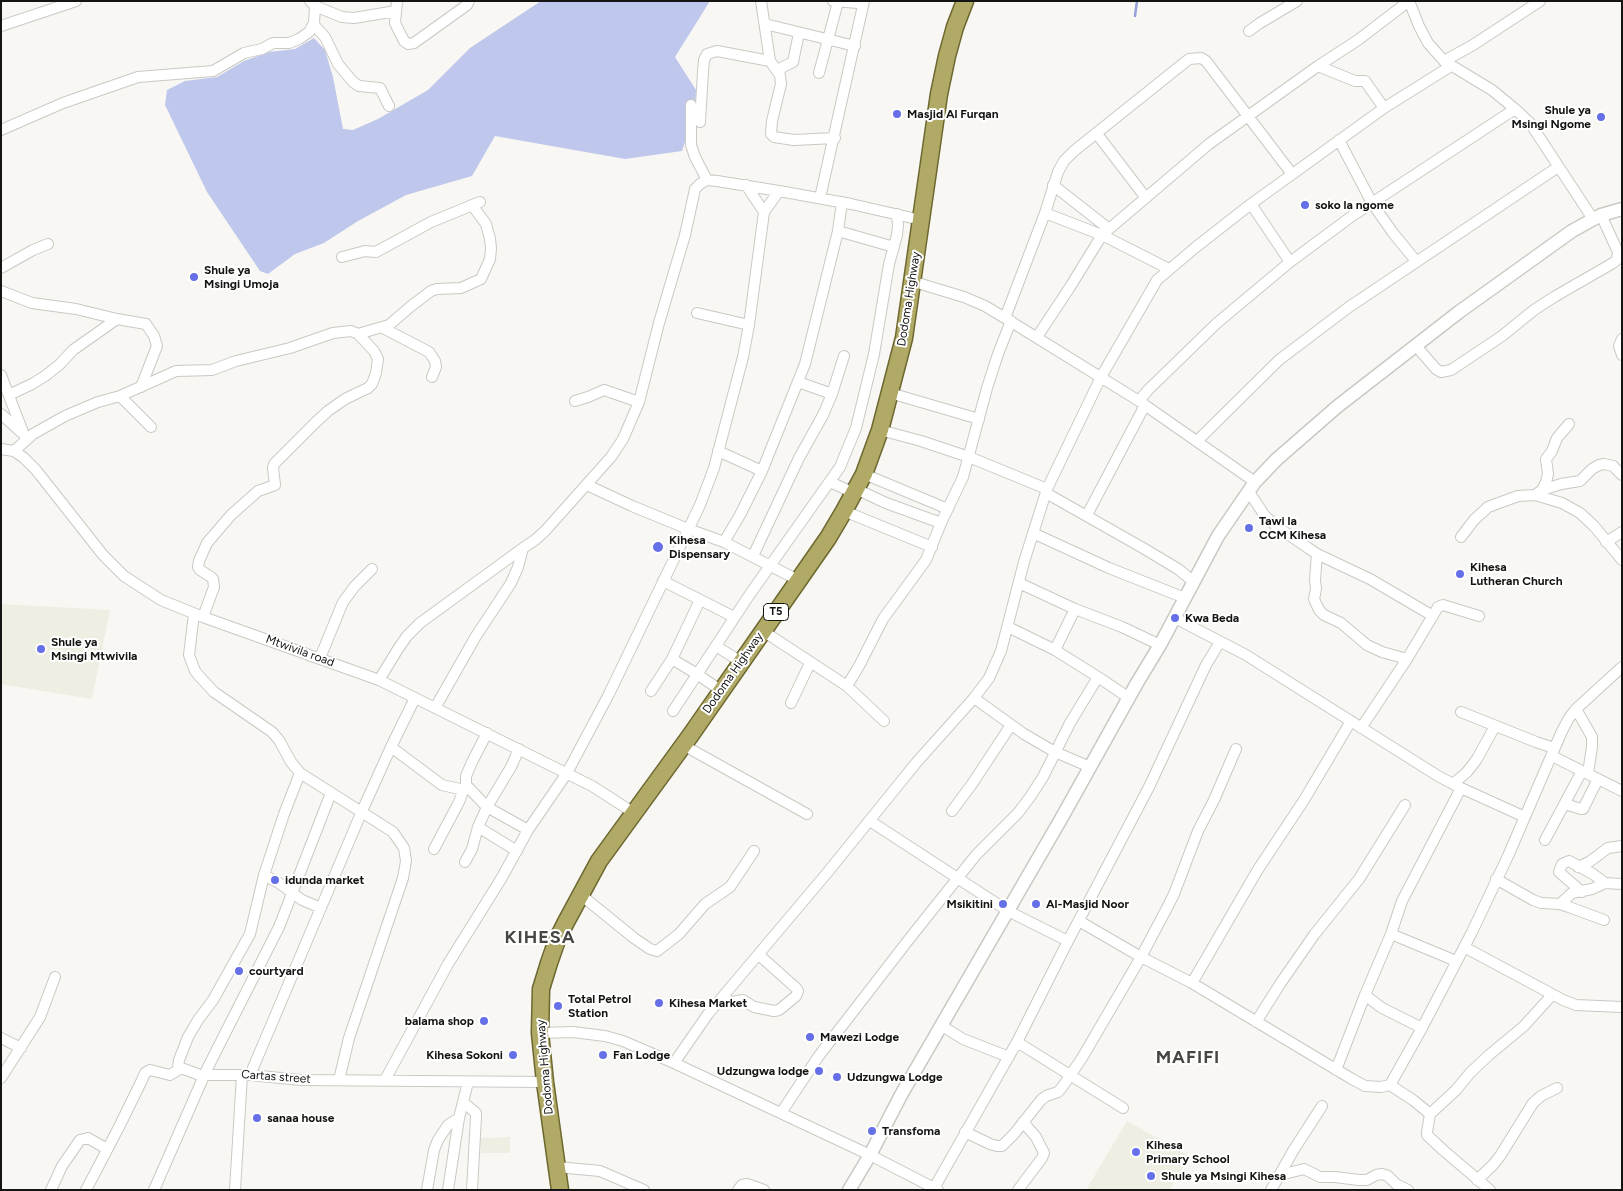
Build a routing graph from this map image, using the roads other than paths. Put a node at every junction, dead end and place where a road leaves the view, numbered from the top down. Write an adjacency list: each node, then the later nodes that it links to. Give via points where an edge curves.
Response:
1 (76, 1): 9 (street)
2 (469, 1): 12 (street, via 411,44 404,41 396,28)
3 (761, 1): 13 (street)
4 (965, 1): 50 (highway, Dodoma Highway / T5, via 947,56)
5 (1297, 1): 16 (street)
6 (1409, 1): 20 (street, via 1428,43); 22 (street)
7 (1540, 1): 20 (street)
8 (835, 2): 11 (street); 18 (street)
9 (63, 3): 15 (street)
10 (313, 4): 12 (street, via 342,17 354,18); 14 (street)
11 (861, 4): 19 (street)
12 (397, 6)
13 (765, 24): 17 (street); 21 (street)
14 (314, 25): 25 (street, via 352,82 380,88); 30 (street, via 299,39 273,43 244,53 213,71 138,78 62,103)
15 (1, 26)
16 (1250, 31)
17 (800, 33): 18 (street); 21 (street, via 793,62)
18 (828, 39): 19 (street); 23 (street)
19 (855, 46): 32 (street)
20 (1448, 64): 26 (street); 27 (street)
21 (774, 66): 29 (street, via 717,51 707,54 702,72); 32 (street, via 781,84 771,134 794,140)
22 (1318, 66): 26 (street, via 1351,80 1365,81); 28 (street)
23 (819, 73)
24 (691, 105): 36 (street, via 691,145)
25 (389, 106)
26 (1384, 108): 33 (street)
27 (1516, 108): 34 (street, via 1530,123); 43 (street)
28 (1248, 115): 31 (street, via 1206,61 1196,58 1189,59); 35 (street); 41 (street)
29 (700, 122)
30 (1, 130)
31 (1097, 134): 38 (street, via 1064,161); 41 (street)
32 (835, 138): 40 (street)
33 (1339, 140): 35 (street); 43 (street)
34 (1558, 166): 49 (street); 56 (street)
35 (1292, 174): 44 (street)
36 (707, 180): 37 (street); 83 (street, via 695,189)
37 (746, 185): 39 (street); 46 (street)
38 (1054, 185): 47 (street); 52 (street)
39 (779, 190): 40 (street); 46 (street)
40 (820, 198): 42 (street)
41 (1146, 198): 52 (street)
42 (842, 202): 48 (street); 51 (street)
43 (1372, 203): 56 (street); 57 (street)
44 (1251, 204): 57 (street); 59 (street)
45 (1622, 209): 49 (street)
46 (764, 212): 65 (street)
47 (1045, 213): 52 (street); 64 (street)
48 (897, 214): 50 (street); 54 (street)
49 (1597, 217): 70 (street, via 1542,252); 70 (street, via 1618,252 1613,263 1554,296 1451,370 1441,372 1436,369)
50 (921, 220): 60 (highway, Dodoma Highway / T5)
51 (838, 231): 54 (street); 76 (street)
52 (1106, 232): 59 (street); 68 (street)
53 (48, 244): 58 (street)
54 (894, 247): 99 (street, via 856,428 840,467)
55 (342, 257): 66 (street, via 365,250 376,252 431,222 476,204 486,224 491,248 481,279 461,288 431,291)
56 (1416, 261): 91 (street, via 1348,307 1279,360)
57 (1290, 262): 84 (street, via 1217,323 1148,390)
58 (1, 268)
59 (1169, 269): 75 (street, via 1157,280)
60 (911, 282): 64 (street, via 985,306); 78 (highway, Dodoma Highway / T5, via 904,338)
61 (1, 291): 63 (street, via 32,303)
62 (697, 313): 65 (street)
63 (118, 319): 77 (street, via 146,324 157,344); 80 (street, via 73,350 45,376)
64 (1008, 320): 68 (street); 86 (street)
65 (749, 325): 94 (street)
66 (383, 328): 67 (street); 74 (street, via 429,352 436,361)
67 (358, 334): 77 (street, via 351,331 333,333 212,370 176,371); 129 (street, via 378,359 372,384 345,399 316,422 274,464 274,485 258,491 207,543 198,567 211,576 214,587)
68 (1037, 337): 75 (street)
69 (1622, 339): 71 (street, via 1619,346)
70 (1416, 346): 101 (street, via 1338,406 1278,459)
71 (1622, 355)
72 (844, 356): 79 (street)
73 (1, 375): 80 (street)
74 (432, 377)
75 (1101, 377): 84 (street); 103 (street)
76 (798, 382): 79 (street); 96 (street)
77 (141, 387): 81 (street)
78 (890, 393): 86 (street); 89 (highway, Dodoma Highway / T5)
79 (832, 394): 118 (street)
80 (9, 395): 90 (street)
81 (120, 396): 88 (street); 90 (street, via 65,416)
82 (576, 401): 83 (street, via 604,390)
83 (639, 402): 100 (street, via 623,439)
84 (1142, 403): 91 (street); 107 (street)
85 (1, 414): 90 (street, via 16,425)
86 (979, 419): 95 (street)
87 (1569, 424): 104 (street, via 1546,459 1548,474)
88 (151, 427)
89 (880, 430): 95 (street); 97 (highway, Dodoma Highway / T5)
90 (25, 438): 93 (street)
91 (1197, 441): 101 (street)
92 (1, 449): 93 (street)
93 (14, 451): 129 (street, Mtwivila road, via 36,470 103,555 124,576 161,600)
94 (718, 451): 96 (street); 109 (street, via 708,486)
95 (969, 457): 103 (street); 105 (street)
96 (762, 471): 113 (street)
97 (864, 474): 102 (highway, Dodoma Highway / T5); 105 (street)
98 (1622, 475): 104 (street, via 1613,466 1599,465 1580,481)
99 (830, 482): 102 (street); 120 (street)
100 (587, 485): 109 (street); 116 (street, via 545,531)
101 (1252, 487): 117 (street, via 1265,516); 124 (street, via 1218,536)
102 (855, 491): 106 (highway, Dodoma Highway / T5); 108 (street)
103 (1046, 491): 107 (street); 111 (street)
104 (1538, 492): 112 (street, via 1488,507); 114 (street, via 1580,513)
105 (948, 508): 108 (street)
106 (844, 511): 115 (street); 122 (highway, Dodoma Highway / T5)
107 (1087, 515): 124 (street)
108 (941, 523): 115 (street)
109 (688, 529): 113 (street); 123 (street)
110 (1622, 532): 114 (street)
111 (1032, 533): 125 (street); 126 (street)
112 (1461, 537)
113 (724, 542): 118 (street)
114 (1606, 542): 119 (street)
115 (932, 547): 149 (street, via 884,619)
116 (523, 548): 148 (street, via 420,623 398,648); 156 (street, via 511,583)
117 (1317, 554): 130 (street, via 1370,579); 142 (street, via 1314,599 1318,610 1341,623 1367,645)
118 (753, 556): 120 (street)
119 (1622, 560)
120 (771, 566): 122 (street); 132 (street)
121 (372, 569): 140 (street, via 343,602)
122 (798, 580): 135 (highway, Dodoma Highway / T5)
123 (663, 581): 127 (street); 175 (street, via 610,694)
124 (1194, 581): 126 (street)
125 (1019, 583): 128 (street); 134 (street)
126 (1185, 598): 133 (street)
127 (700, 600): 132 (street); 141 (street)
128 (1075, 609): 137 (street); 139 (street)
129 (198, 615): 140 (street, Mtwivila road); 174 (street, via 190,654 195,671 214,692 272,732)
130 (1433, 616): 131 (street, via 1443,605); 142 (street)
131 (1479, 616)
132 (734, 617): 138 (street)
133 (1175, 618): 136 (street); 137 (street)
134 (1008, 627): 139 (street); 153 (street, via 989,678)
135 (763, 631): 143 (highway, Dodoma Highway / T5); 144 (street)
136 (1220, 642): 161 (street); 211 (street)
137 (1160, 645): 154 (street)
138 (716, 646): 143 (street); 146 (street)
139 (1055, 650): 147 (street)
140 (320, 658): 148 (street, Mtwivila road)
141 (672, 659): 146 (street); 151 (street)
142 (1407, 659): 164 (street)
143 (741, 662): 150 (highway, Dodoma Highway / T5)
144 (810, 663): 149 (street); 155 (street)
145 (1622, 667): 157 (street)
146 (697, 674): 150 (street); 158 (street)
147 (1098, 677): 154 (street); 170 (street)
148 (379, 680): 152 (street, Mtwivila road)
149 (847, 686): 160 (street)
150 (720, 690): 166 (highway, Dodoma Highway / T5)
151 (652, 691)
152 (415, 698): 156 (street, Mtwivila road); 167 (street)
153 (974, 698): 162 (street); 189 (street)
154 (1129, 698): 172 (street)
155 (791, 703)
156 (435, 708): 165 (street, Mtwivila road)
157 (1576, 709): 171 (street); 173 (street, via 1592,737)
158 (673, 712)
159 (1461, 712): 163 (street)
160 (884, 721)
161 (1351, 721): 164 (street); 219 (street, via 1304,800 1256,871)
162 (1010, 725): 170 (street); 184 (street)
163 (1495, 726): 171 (street); 177 (street)
164 (1361, 728): 177 (street)
165 (487, 733): 168 (street, Mtwivila road); 178 (street, via 466,776)
166 (683, 745): 186 (highway, Dodoma Highway / T5); 187 (street)
167 (391, 746): 178 (street, via 442,785); 185 (street)
168 (520, 749): 175 (street, Mtwivila road); 183 (street)
169 (1236, 749): 216 (street, via 1198,831 1174,894)
170 (1055, 752): 172 (street); 200 (street, via 1043,777 1018,813 982,848)
171 (1553, 752): 173 (street); 188 (street)
172 (1090, 767): 209 (street)
173 (1585, 772): 176 (street); 181 (street)
174 (300, 773): 180 (street); 199 (street)
175 (567, 773): 186 (street, Mtwivila road); 191 (street)
176 (1598, 779): 179 (street); 181 (street, via 1583,809)
177 (1457, 786): 188 (street); 212 (street)
178 (465, 788): 183 (street); 194 (street)
179 (1622, 790)
180 (330, 793): 185 (street); 205 (street)
181 (1564, 804): 192 (street)
182 (1405, 805): 224 (street, via 1359,879 1314,935)
183 (487, 807): 190 (street); 191 (street)
184 (952, 810)
185 (362, 811): 208 (street); 239 (street, via 393,832 404,848 406,860 403,878 349,1038)
186 (634, 813): 206 (highway, Dodoma Highway / T5, via 599,861)
187 (807, 814)
188 (1525, 817): 201 (street)
189 (870, 821): 200 (street); 215 (street)
190 (478, 827): 195 (street); 197 (street, via 472,849)
191 (528, 830): 195 (street)
192 (1545, 840)
193 (1622, 846): 198 (street, via 1608,848)
194 (434, 849)
195 (517, 851): 240 (street, via 448,964)
196 (754, 851): 206 (street, via 730,887 705,904 679,934 657,951 634,938)
197 (464, 862)
198 (1578, 867): 202 (street); 204 (street, via 1569,861 1558,870)
199 (264, 876): 205 (street); 233 (street, via 250,934 188,1037)
200 (959, 878): 209 (street); 248 (street, via 818,1057)
201 (1496, 879): 207 (street, via 1533,900); 214 (street)
202 (1605, 883): 203 (street); 204 (street)
203 (1622, 884)
204 (1582, 892): 207 (street, via 1569,895)
205 (293, 894): 208 (street); 236 (street, via 280,927)
206 (581, 895): 227 (highway, Dodoma Highway / T5, via 557,940 549,963 541,990)
207 (1560, 904): 210 (street)
208 (321, 908): 237 (street, via 256,1062)
209 (1008, 911): 213 (street); 225 (street)
210 (1604, 920)
211 (1079, 921): 213 (street); 216 (street)
212 (1390, 934): 217 (street); 220 (street)
213 (1068, 941): 229 (street)
214 (1464, 947): 217 (street); 221 (street)
215 (758, 955): 222 (street); 222 (street, via 796,988 796,996 774,1011 754,1007 743,1000 732,1002)
216 (1141, 957): 219 (street); 235 (street)
217 (1456, 961): 226 (street)
218 (55, 977): 230 (street, via 40,1016)
219 (1192, 983): 224 (street)
220 (1365, 995): 226 (street, via 1382,1008); 234 (street)
221 (1552, 995): 223 (street, via 1576,1005); 249 (street, via 1524,1026 1489,1055)
222 (722, 998): 232 (street)
223 (1622, 1007)
224 (1256, 1022): 234 (street)
225 (942, 1026): 231 (street, via 963,1040); 255 (street)
226 (1422, 1028): 243 (street)
227 (540, 1033): 232 (street, via 573,1032 604,1036); 242 (highway, Dodoma Highway / T5)
228 (1, 1038): 230 (street)
229 (1017, 1042): 231 (street); 235 (street)
230 (20, 1048): 238 (street)
231 (1009, 1057): 252 (street)
232 (674, 1063): 248 (street)
233 (178, 1068): 236 (street, Cartas street); 253 (street, Cartas street, via 172,1075 152,1070 146,1073)
234 (1336, 1070): 243 (street, via 1365,1086)
235 (1071, 1074): 247 (street); 251 (street, via 1058,1092 1041,1100)
236 (206, 1075): 237 (street, Cartas street); 263 (street)
237 (246, 1075): 239 (street, Cartas street); 264 (street)
238 (1, 1078)
239 (339, 1080): 240 (street, Cartas street)
240 (385, 1080): 241 (street, Cartas street)
241 (468, 1082): 242 (street, Cartas street); 245 (street)
242 (545, 1082): 256 (highway, Dodoma Highway / T5)
243 (1390, 1085): 249 (street)
244 (1557, 1088): 259 (street, via 1533,1103 1500,1156)
245 (463, 1102): 250 (street); 267 (street, via 476,1113)
246 (1322, 1106): 254 (street)
247 (1123, 1108)
248 (781, 1113): 255 (street)
249 (1430, 1114): 259 (street, via 1427,1135)
250 (459, 1118): 265 (street, via 443,1130 438,1140); 266 (street)
251 (1023, 1122): 252 (street, via 1005,1144 999,1146); 273 (street, via 1044,1153)
252 (965, 1132): 260 (street)
253 (107, 1149): 261 (street, via 88,1138 80,1140); 262 (street, Cartas street)
254 (1292, 1151): 257 (street); 258 (street)
255 (870, 1155): 260 (street); 272 (street)
256 (557, 1167): 268 (highway, Dodoma Highway / T5); 269 (street, via 600,1171)
257 (1306, 1170): 258 (street); 275 (street, via 1318,1177 1359,1180 1382,1174)
258 (1280, 1174): 274 (street)
259 (1477, 1180): 276 (street)
260 (935, 1189)
261 (50, 1190)
262 (86, 1190)
263 (154, 1190)
264 (235, 1190)
265 (427, 1190)
266 (448, 1190)
267 (472, 1190)
268 (560, 1190)
269 (644, 1190)
270 (738, 1190): 271 (street, via 747,1184)
271 (764, 1190)
272 (849, 1190)
273 (1018, 1190)
274 (1271, 1190)
275 (1408, 1190)
276 (1490, 1190)

